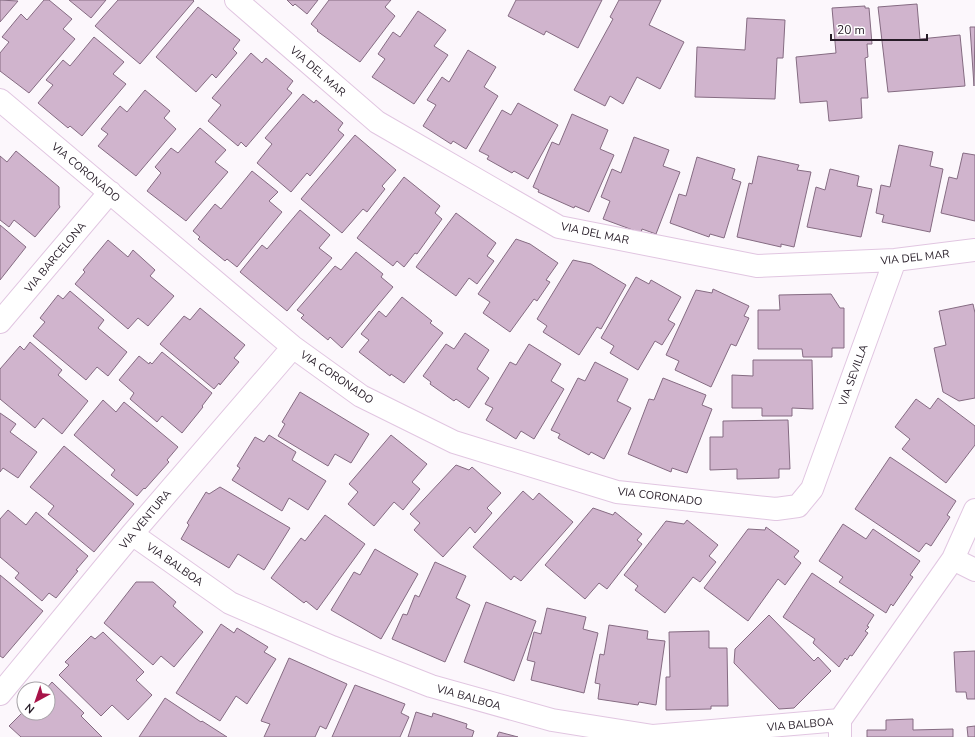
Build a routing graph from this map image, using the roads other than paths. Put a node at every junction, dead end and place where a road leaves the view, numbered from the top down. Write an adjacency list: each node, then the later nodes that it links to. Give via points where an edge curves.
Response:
1 (236, 0): 5 (street, VIA DEL MAR, via 377,122 559,227 757,266)
2 (0, 100): 3 (street, VIA CORONADO)
3 (110, 192): 6 (street, VIA BARCELONA); 7 (street, VIA CORONADO)
4 (975, 250): 5 (street, VIA DEL MAR)
5 (895, 260): 8 (street, VIA SEVILLA)
6 (0, 322)
7 (293, 347): 8 (street, VIA CORONADO, via 361,396 454,442 617,492 776,509 798,506); 10 (street, VIA VENTURA)
8 (812, 489)
9 (975, 510): 11 (street, VIA BALBOA)
10 (132, 534): 13 (street, VIA VENTURA); 14 (street, VIA BALBOA, via 230,603 432,686 552,720 653,736)
11 (953, 559): 12 (street); 14 (street, VIA BALBOA)
12 (975, 570)
13 (0, 694)
14 (840, 729)

